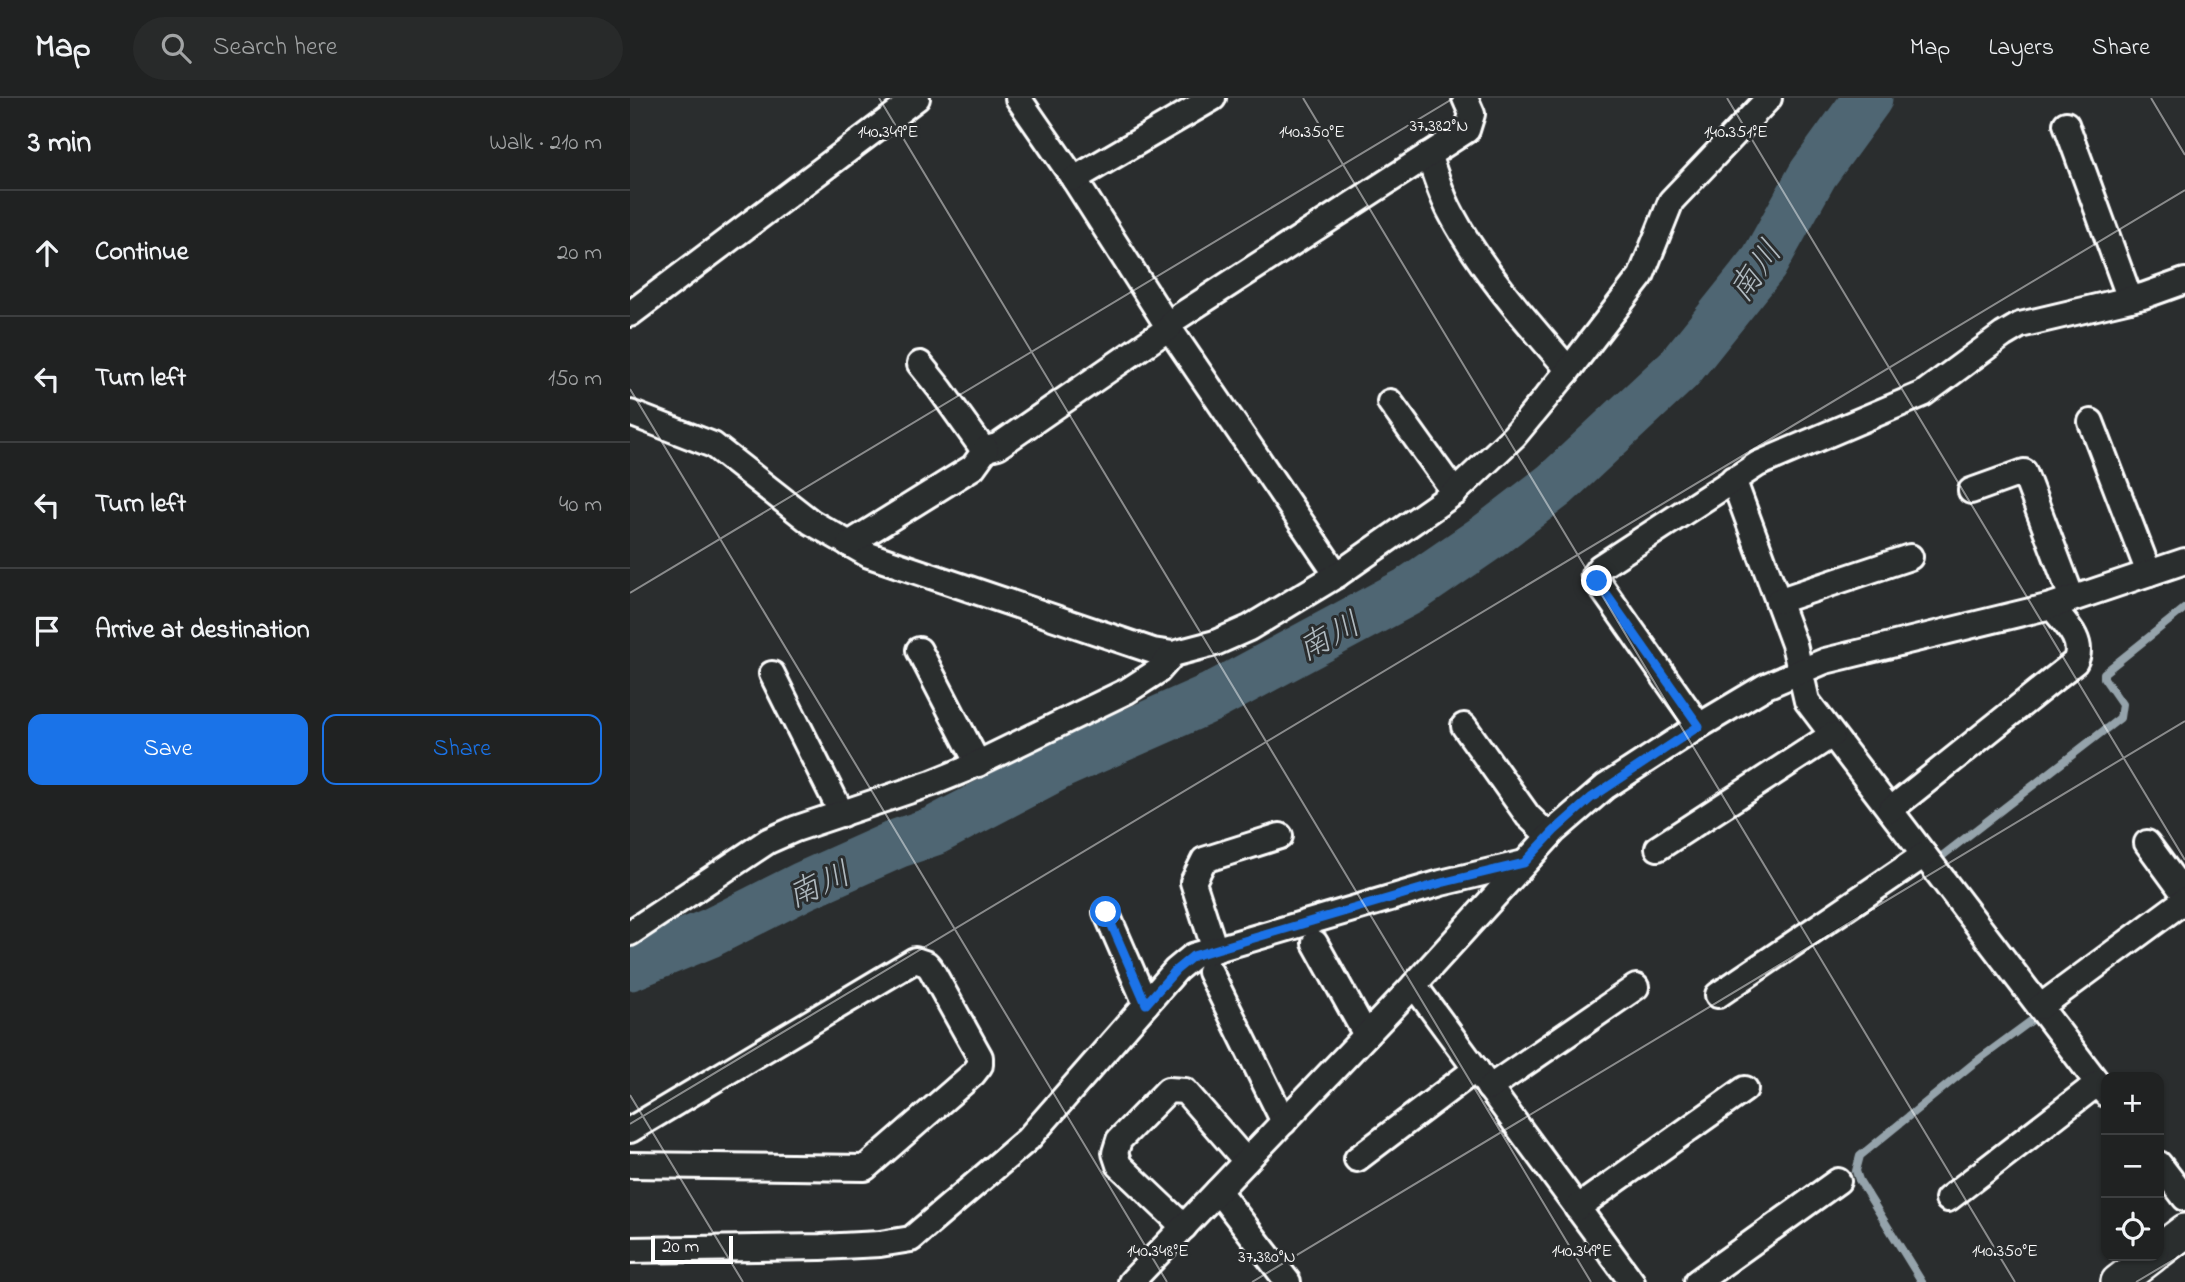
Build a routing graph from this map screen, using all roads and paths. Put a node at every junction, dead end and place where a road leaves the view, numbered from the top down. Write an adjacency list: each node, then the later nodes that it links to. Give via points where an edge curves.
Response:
1 (917, 98): 11 (street)
2 (1018, 98): 8 (street)
3 (1213, 98): 8 (street)
4 (1465, 98): 7 (street, via 1472,114 1467,130)
5 (1769, 98): 14 (street, via 1671,201 1641,276)
6 (2066, 124): 10 (street)
7 (1427, 155): 12 (street, via 1175,319); 14 (street, via 1449,209 1475,251)
8 (1074, 179): 12 (street)
9 (2185, 281): 10 (street)
10 (2130, 299): 19 (street, via 2020,325 1923,394)
11 (630, 314)
12 (1169, 328): 18 (street, via 998,446); 26 (street)
13 (920, 364): 18 (street)
14 (1567, 372): 21 (street, via 1514,436)
15 (1390, 402): 21 (street)
16 (630, 413): 22 (street, via 713,445 811,522)
17 (2091, 422): 25 (street)
18 (986, 449): 22 (street, via 973,467)
19 (1733, 479): 27 (street); 34 (street, via 1594,575)
20 (1971, 491): 28 (street, via 2024,472)
21 (1455, 493): 26 (street)
22 (849, 544): 30 (street, via 1000,600)
23 (1910, 557): 27 (street)
24 (2185, 561): 25 (street)
25 (2149, 573): 28 (street)
26 (1337, 575): 30 (street, via 1231,637)
27 (1778, 601): 31 (street)
28 (2062, 602): 31 (street, via 1825,661); 37 (street, via 2078,641 2080,653 2075,662)
29 (919, 650): 36 (street)
30 (1173, 654): 36 (street, via 1158,671 1127,691)
31 (1799, 672): 34 (street); 35 (street, via 1807,701)
32 (772, 674): 38 (street)
33 (1464, 726): 40 (street, via 1528,816)
34 (1699, 726): 40 (street, via 1591,798)
35 (1832, 735): 37 (street); 42 (street)
36 (978, 764): 38 (street)
37 (1890, 810): 43 (street)
38 (842, 814): 47 (street, via 768,841)
39 (1280, 836): 49 (street, via 1204,860 1193,882)
40 (1549, 836): 44 (street)
41 (2147, 843): 45 (street)
42 (1658, 848)
43 (1924, 855): 52 (street); 54 (street)
44 (1524, 863): 49 (street, via 1441,883); 50 (street)
45 (2185, 897): 54 (street)
46 (1106, 912): 53 (street)
47 (630, 933)
48 (1315, 943): 55 (street)
49 (1213, 961): 53 (street, via 1193,956); 60 (street)
50 (1414, 985): 55 (street); 56 (street)
51 (1636, 987): 56 (street)
52 (1718, 995)
53 (1146, 1004): 74 (street, via 1028,1139 911,1239 821,1247)
54 (2040, 1007): 57 (street)
55 (1366, 1035): 60 (street)
56 (1482, 1078): 62 (street); 70 (street)
57 (2101, 1087)
58 (1745, 1089): 70 (street)
59 (2101, 1089): 69 (street)
60 (1284, 1122): 63 (street)
61 (630, 1130): 64 (street, via 915,960 931,969 980,1057 973,1074 865,1168)
62 (1357, 1159)
63 (1246, 1161): 67 (street); 71 (street, via 1185,1091 1168,1090 1119,1140 1115,1153 1119,1165)
64 (630, 1165)
65 (2164, 1171): 68 (street)
66 (1838, 1181): 79 (street)
67 (1219, 1191): 71 (street); 77 (street)
68 (2185, 1198)
69 (1948, 1199)
70 (1577, 1208): 78 (street)
71 (1184, 1227): 76 (street)
72 (2185, 1231): 73 (street)
73 (2164, 1247)
74 (630, 1250)
75 (2145, 1261): 80 (street)
76 (1131, 1282)
77 (1288, 1282)
78 (1632, 1282)
79 (1697, 1282)
80 (2118, 1282)

